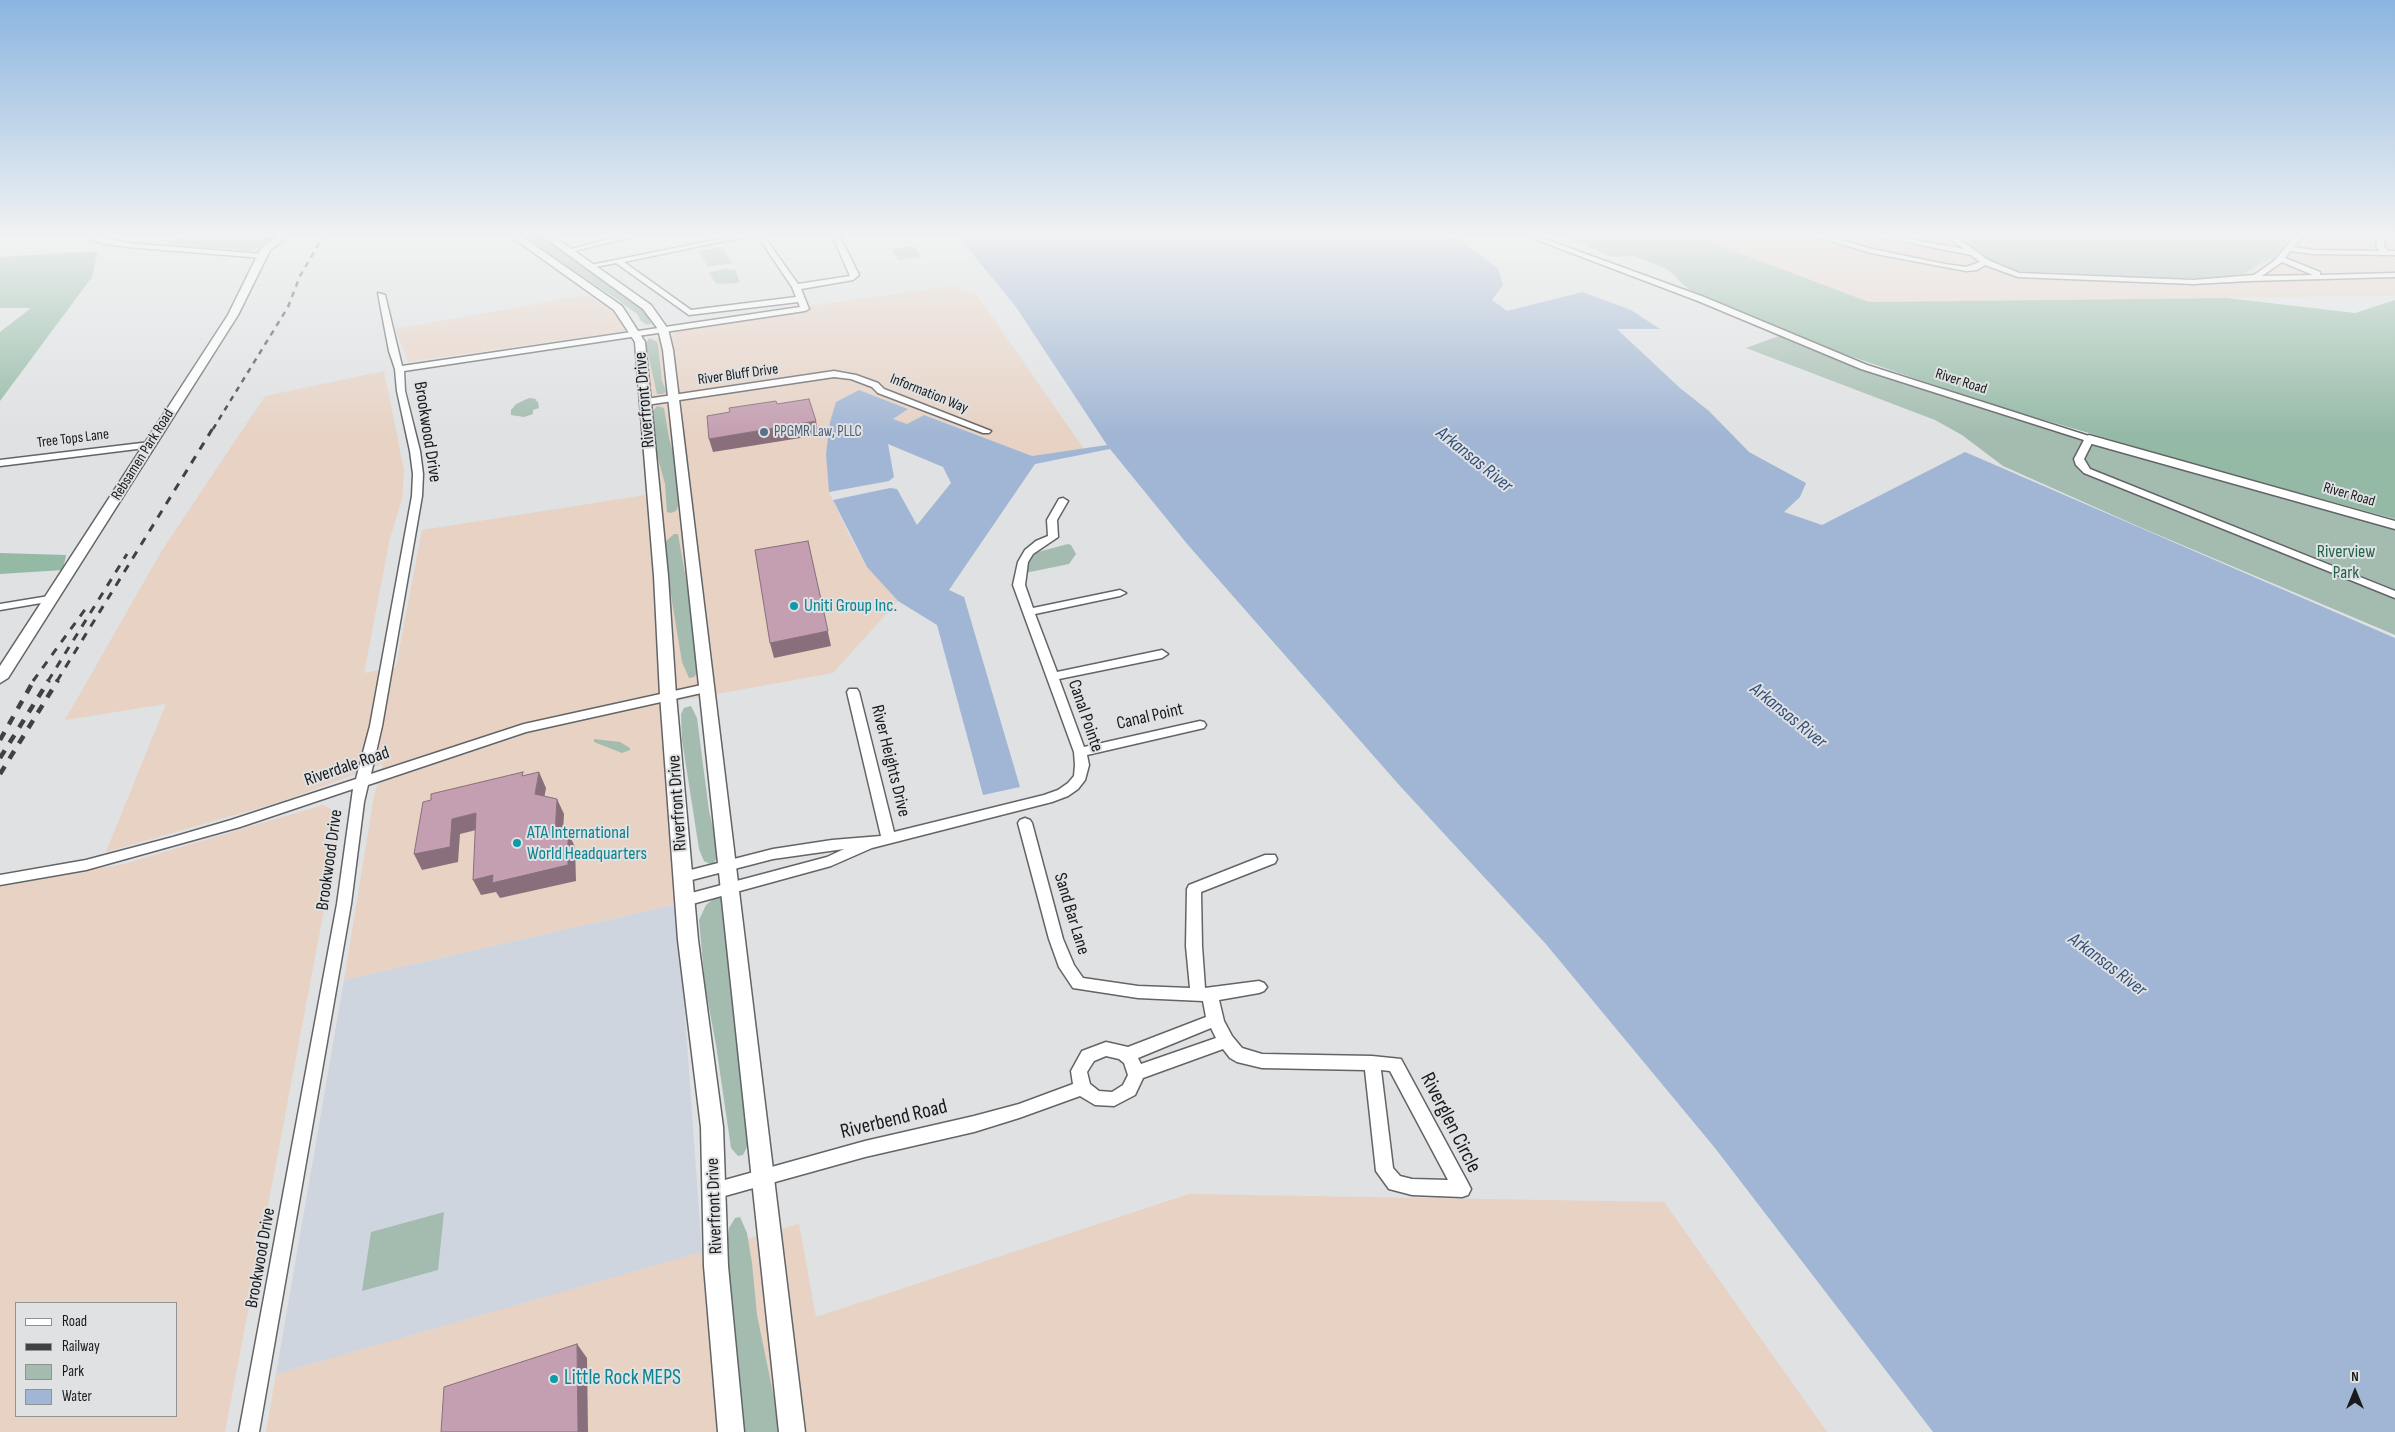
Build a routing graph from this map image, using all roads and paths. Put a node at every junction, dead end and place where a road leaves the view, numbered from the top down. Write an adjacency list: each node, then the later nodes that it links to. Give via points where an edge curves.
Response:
1 (240, 302): 17 (street, Rebsamen Park Road)
2 (382, 302): 11 (street, Brookwood Drive)
3 (609, 302): 10 (street, Riverfront Drive, via 618,308)
4 (639, 302): 9 (street, Riverfront Drive)
5 (675, 302): 6 (street, via 689,313)
6 (778, 302)
7 (802, 302): 9 (street, via 805,309)
8 (1708, 302): 16 (street, River Road, via 1864,367)
9 (662, 329): 10 (street); 13 (street, Riverfront Drive, via 668,350)
10 (636, 333): 11 (street); 14 (street, Riverfront Drive, via 640,342)
11 (399, 369): 34 (street, Brookwood Drive, via 415,451 418,488 384,682)
12 (834, 374): 13 (street, River Bluff Drive); 15 (street, Information Way, via 874,384 881,392)
13 (673, 398): 14 (street, River Bluff Drive); 29 (street, Riverfront Drive)
14 (646, 402): 31 (street, Riverfront Drive)
15 (986, 431)
16 (2089, 439): 20 (street, River Road); 22 (street, via 2079,462 2087,470)
17 (150, 445): 18 (street, Tree Tops Lane); 23 (street, Rebsamen Park Road)
18 (0, 463)
19 (1063, 501): 25 (street, Canal Pointe, via 1052,520 1053,537 1033,548 1023,562 1018,585)
20 (2395, 525)
21 (1120, 593): 25 (street)
22 (2395, 594)
23 (49, 600): 24 (street); 28 (street, Rebsamen Park Road)
24 (0, 607)
25 (1028, 612): 27 (street, Canal Pointe)
26 (1162, 654): 27 (street)
27 (1051, 677): 33 (street, Canal Pointe)
28 (0, 678)
29 (706, 688): 31 (street, Riverdale Road); 39 (street, Riverfront Drive)
30 (853, 692): 36 (street, River Heights Drive)
31 (668, 695): 34 (street, Riverdale Road, via 524,728); 40 (street, Riverfront Drive)
32 (1200, 725): 33 (street, Canal Point)
33 (1080, 752): 36 (street, Canal Pointe, via 1080,777 1063,794)
34 (362, 781): 41 (street, Riverdale Road, via 173,842 86,864); 54 (street, Brookwood Drive, via 344,904)
35 (1026, 824): 45 (street, Sand Bar Lane, via 1056,939 1067,968 1078,984 1138,992)
36 (889, 838): 37 (street, Canal Pointe)
37 (872, 843): 39 (street, Canal Pointe, via 773,854); 42 (street, Canal Pointe, via 831,861)
38 (1270, 859): 45 (street, via 1194,889)
39 (728, 866): 40 (street); 42 (street, Riverfront Drive)
40 (684, 877): 43 (street, Riverfront Drive)
41 (0, 880)
42 (731, 888): 43 (street, Canal Pointe); 52 (street, Riverfront Drive)
43 (685, 900): 53 (street, Riverfront Drive, via 712,1127)
44 (1259, 987): 45 (street)
45 (1205, 994): 46 (street)
46 (1215, 1020): 47 (street); 48 (street)
47 (1226, 1041): 49 (street, Riverglen Circle, via 1236,1053 1250,1059); 50 (street)
48 (1127, 1055): 50 (street); 51 (street, via 1106,1049 1088,1056 1078,1071)
49 (1372, 1063): 49 (street, Riverglen Circle, via 1385,1171 1395,1183 1412,1187 1462,1189 1396,1064)
50 (1136, 1073): 51 (street, via 1129,1090 1114,1098 1095,1098)
51 (1082, 1088): 52 (street, Riverbend Road, via 974,1124)
52 (764, 1177): 53 (street, Riverbend Road); 56 (street, Riverfront Drive)
53 (714, 1191): 55 (street, Riverfront Drive, via 716,1266)
54 (249, 1432)
55 (731, 1432)
56 (792, 1432)

